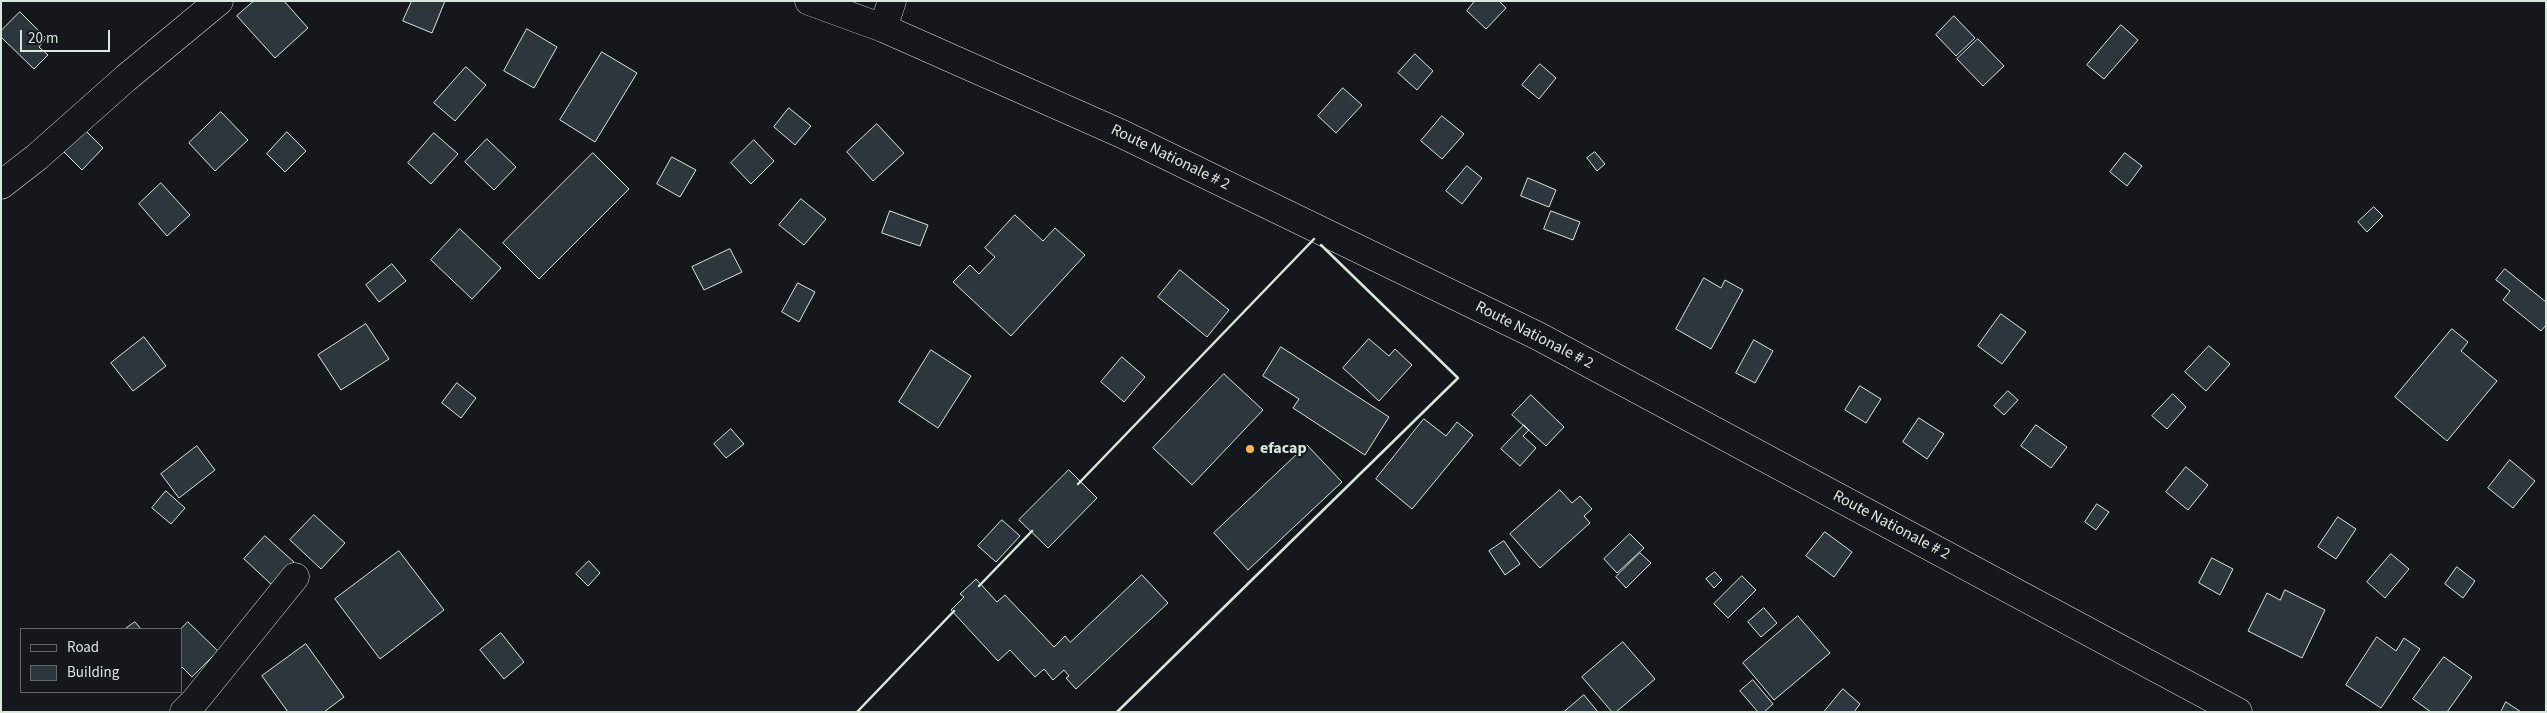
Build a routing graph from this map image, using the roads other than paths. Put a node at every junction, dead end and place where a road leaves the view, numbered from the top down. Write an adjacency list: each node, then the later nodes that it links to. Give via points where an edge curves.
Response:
1 (219, 1): 5 (main road)
2 (809, 1): 4 (main road, Route Nationale # 2)
3 (892, 1): 4 (main road)
4 (884, 28): 8 (main road, Route Nationale # 2, via 1122,134 1538,336)
5 (1, 185)
6 (295, 577): 7 (main road)
7 (184, 712)
8 (2238, 712)

